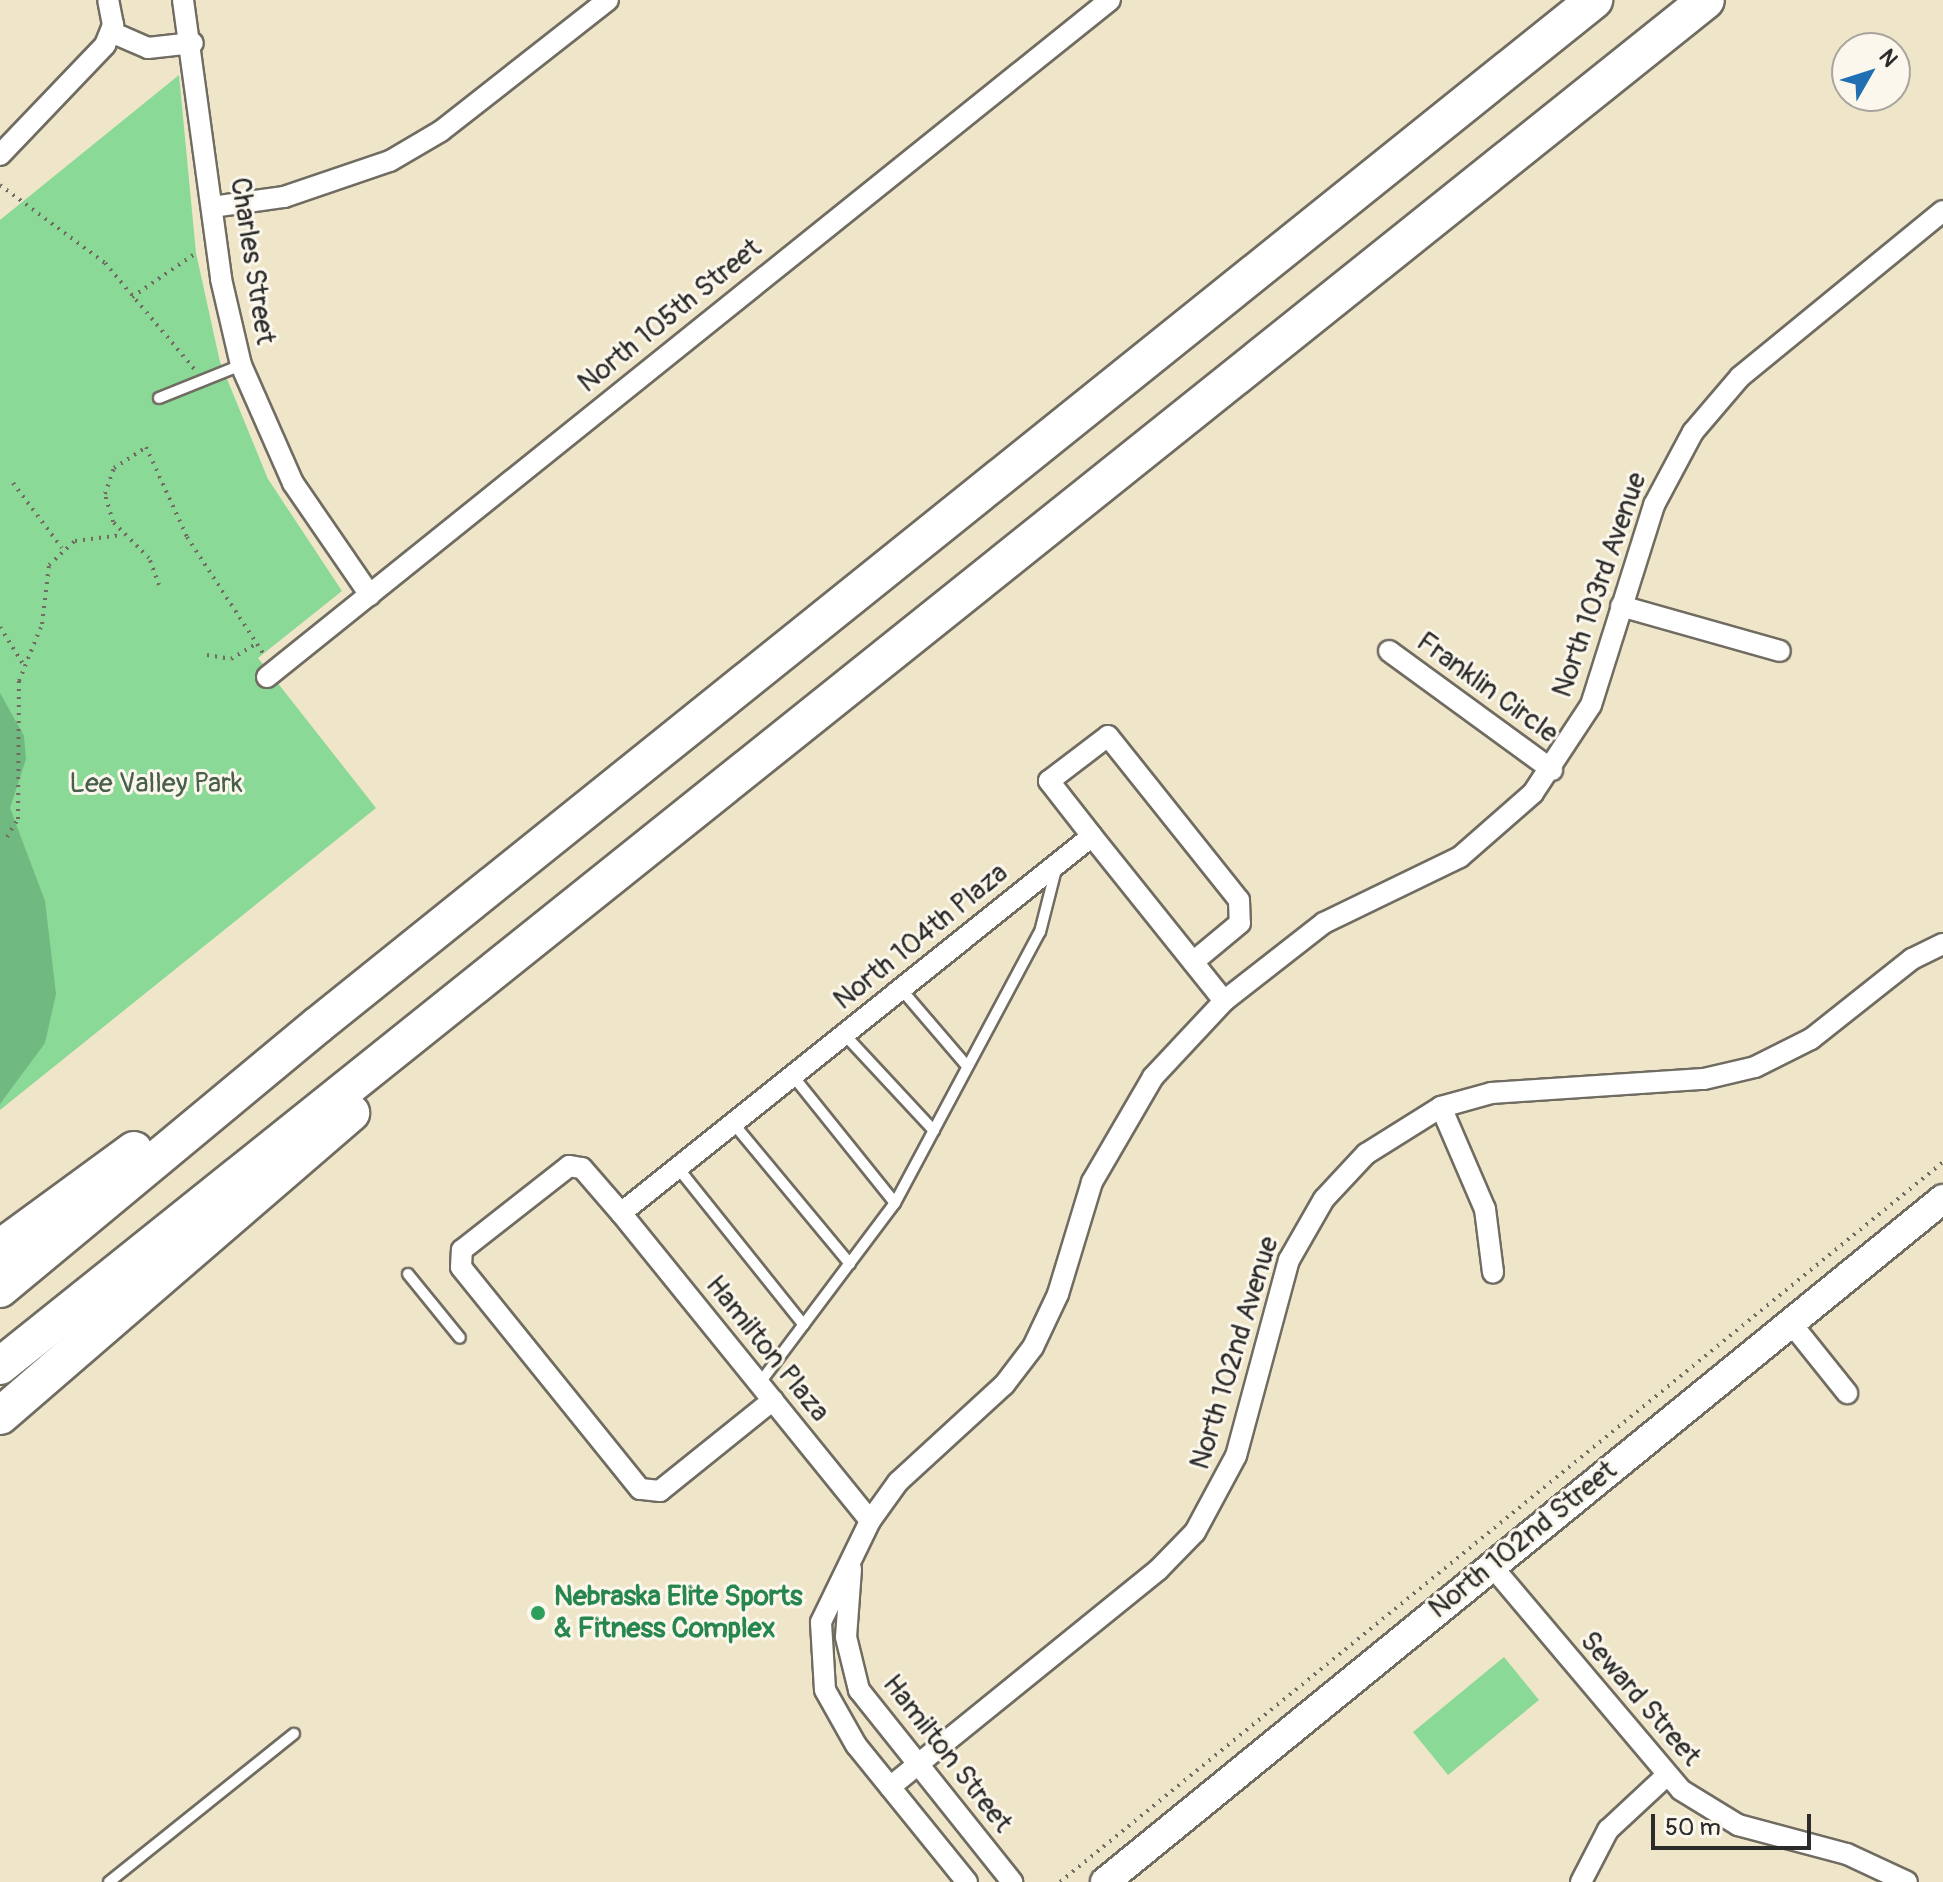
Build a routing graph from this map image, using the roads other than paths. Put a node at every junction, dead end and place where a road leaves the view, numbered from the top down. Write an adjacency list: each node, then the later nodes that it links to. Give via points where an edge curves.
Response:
1 (108, 0): 7 (street)
2 (183, 0): 8 (street, Charles Street)
3 (608, 0): 10 (street, via 441,131 390,161 284,197)
4 (1110, 0): 14 (street, North 105th Street)
5 (1594, 0): 27 (highway)
6 (1706, 0): 22 (highway)
7 (111, 32): 8 (street, via 148,48); 9 (street, via 79,77)
8 (193, 43): 10 (street, Charles Street)
9 (0, 155)
10 (212, 207): 12 (street, Charles Street)
11 (1943, 211): 15 (street, North 103rd Avenue, via 1756,363 1709,410 1659,492)
12 (241, 365): 13 (lane); 14 (street, Charles Street, via 293,483)
13 (159, 398)
14 (370, 595): 18 (street, North 105th Street)
15 (1621, 606): 17 (street); 19 (street, North 103rd Avenue, via 1591,705)
16 (1389, 651): 19 (street, Franklin Circle)
17 (1780, 651)
18 (271, 674)
19 (1552, 770): 26 (street, North 103rd Avenue, via 1485,840 1336,915)
20 (1092, 836): 21 (street, North 104th Plaza); 24 (street); 24 (street, via 1049,781 1108,736 1239,900 1240,923)
21 (1058, 864): 25 (street, North 104th Plaza); 29 (lane, via 1040,932)
22 (562, 921): 46 (highway); 49 (highway)
23 (1943, 944): 31 (street, North 102nd Avenue, via 1912,959 1811,1039 1755,1067 1704,1079 1511,1089)
24 (1193, 962): 26 (street)
25 (901, 989): 28 (street, North 104th Plaza); 29 (lane)
26 (1224, 1001): 50 (street, North 103rd Avenue, via 1153,1077 1117,1131 1084,1202 1058,1294 1017,1371 914,1465)
27 (318, 1025): 38 (highway); 42 (highway)
28 (844, 1034): 30 (street, North 104th Plaza); 33 (lane)
29 (967, 1066): 33 (lane)
30 (793, 1076): 32 (street, North 104th Plaza); 36 (lane)
31 (1441, 1107): 40 (street, via 1485,1209); 54 (street, North 102nd Avenue, via 1366,1154 1300,1236 1271,1310 1236,1456 1195,1532 1158,1570)
32 (733, 1123): 34 (street, North 104th Plaza); 39 (lane)
33 (934, 1131): 36 (lane)
34 (678, 1168): 37 (street, North 104th Plaza); 44 (lane)
35 (1943, 1199): 43 (main road, North 102nd Street)
36 (895, 1203): 39 (lane)
37 (621, 1213): 47 (street, Hamilton Plaza); 47 (street, Hamilton Plaza, via 582,1168 569,1166 462,1250 461,1267 640,1489 660,1491)
38 (0, 1248)
39 (850, 1264): 44 (lane)
40 (1493, 1272)
41 (408, 1274): 45 (lane)
42 (0, 1289)
43 (1791, 1323): 48 (street); 52 (main road, North 102nd Street)
44 (804, 1325): 47 (lane)
45 (460, 1338)
46 (0, 1366)
47 (766, 1392): 50 (street, Hamilton Plaza)
48 (1847, 1393)
49 (0, 1416)
50 (870, 1521): 51 (street, North 103rd Avenue)
51 (852, 1557): 54 (street, Hamilton Street, via 845,1605 850,1664 867,1703); 56 (street, via 821,1622 819,1667 838,1719)
52 (1491, 1565): 55 (street, Seward Street); 60 (main road, North 102nd Street)
53 (294, 1734): 57 (lane)
54 (917, 1764): 56 (street, North 102nd Avenue); 59 (street, Hamilton Street)
55 (1665, 1777): 61 (street, via 1608,1830); 62 (street, Seward Street, via 1738,1825 1847,1854)
56 (890, 1787): 58 (street)
57 (109, 1882)
58 (967, 1882)
59 (1012, 1882)
60 (1105, 1882)
61 (1581, 1882)
62 (1907, 1882)

